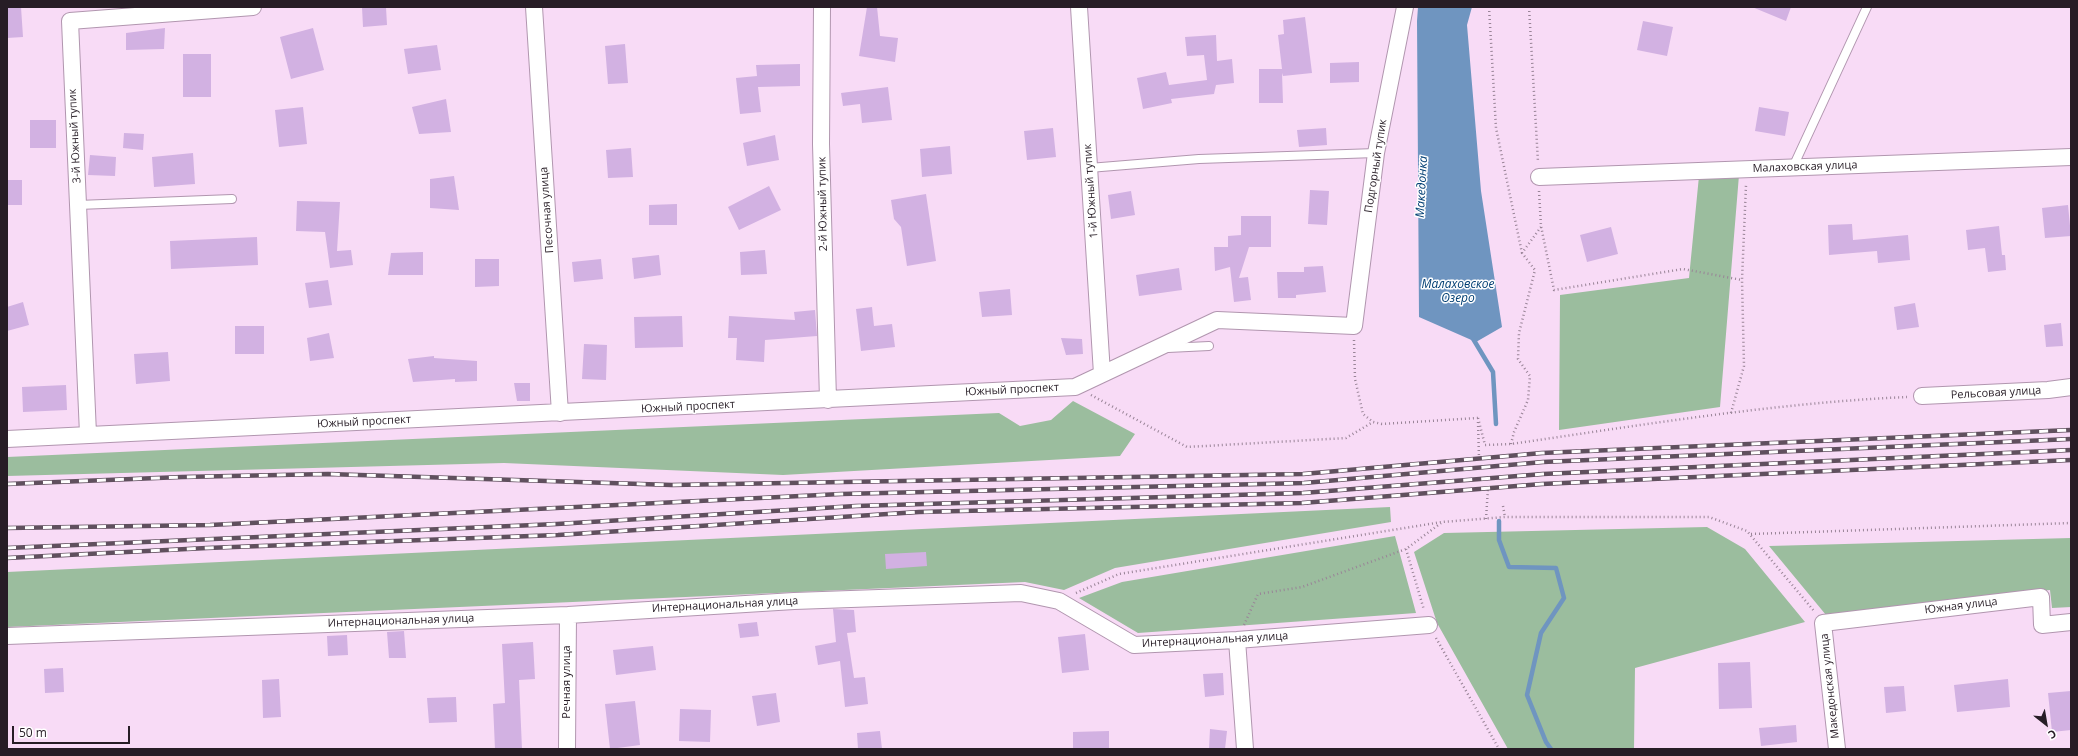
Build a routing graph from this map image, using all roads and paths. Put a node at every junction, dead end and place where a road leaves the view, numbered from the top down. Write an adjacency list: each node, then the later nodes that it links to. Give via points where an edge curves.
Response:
1 (253, 7): 16 (street, 3-й Южный тупик, via 70,21)
2 (534, 7): 28 (street, Песочная улица)
3 (822, 7): 27 (street, 2-й Южный тупик, via 821,144)
4 (1079, 7): 12 (street, 1-й Южный тупик)
5 (1405, 7): 9 (street, Подгорный тупик)
6 (1489, 7): 18 (path, via 1496,128)
7 (1529, 7): 14 (path)
8 (1867, 7): 11 (lane)
9 (1376, 153): 12 (lane, via 1199,159); 20 (street, Подгорный тупик)
10 (2071, 157): 11 (street, Малаховская улица)
11 (1793, 167): 13 (street, Малаховская улица)
12 (1089, 168): 23 (street, 1-й Южный тупик)
13 (1747, 169): 14 (street, Малаховская улица); 19 (path)
14 (1539, 177): 17 (path)
15 (232, 199): 16 (lane)
16 (78, 205): 32 (street, 3-й Южный тупик)
17 (1541, 226): 18 (path); 19 (path, via 1554,290 1683,270)
18 (1522, 253): 34 (path, via 1535,270 1518,346 1518,359 1530,376 1528,400)
19 (1742, 280): 29 (path, via 1744,366)
20 (1354, 326): 22 (street, Южный проспект, via 1217,320); 31 (path, via 1355,378 1363,414)
21 (1209, 346): 22 (lane)
22 (1155, 349): 23 (street, Южный проспект)
23 (1102, 374): 24 (street, Южный проспект)
24 (1075, 387): 27 (street, Южный проспект); 31 (path, via 1187,447 1346,438)
25 (2071, 387): 26 (street, Рельсовая улица)
26 (1922, 396): 29 (path, via 1842,400)
27 (828, 400): 28 (street, Южный проспект)
28 (560, 412): 32 (street, Южный проспект)
29 (1731, 413): 34 (path)
30 (1478, 418): 31 (path, via 1382,424); 34 (path, via 1485,445); 35 (path)
31 (1373, 422)
32 (88, 434): 33 (street, Южный проспект)
33 (7, 439)
34 (1511, 444)
35 (1479, 458)
36 (1488, 488): 39 (path)
37 (1504, 506): 38 (path)
38 (1505, 517): 39 (path); 42 (path, via 1709,517)
39 (1486, 519): 40 (path)
40 (1442, 522): 43 (path); 44 (path, via 1119,574)
41 (2071, 523): 42 (path)
42 (1750, 534): 47 (path)
43 (1406, 549): 48 (path); 50 (path, via 1302,587 1258,594)
44 (1059, 601): 45 (street, Интернациональная улица, via 1021,593 794,601); 50 (street, Интернациональная улица, via 1134,645)
45 (568, 615): 49 (street, Интернациональная улица); 51 (street, Речная улица)
46 (2071, 622): 47 (street, Южная улица, via 2042,625 2041,597)
47 (1823, 623): 54 (street, Македонская улица)
48 (1429, 625): 50 (street, Интернациональная улица); 53 (path)
49 (7, 636)
50 (1237, 640): 52 (street)
51 (567, 749)
52 (1245, 749)
53 (1499, 749)
54 (1837, 749)

